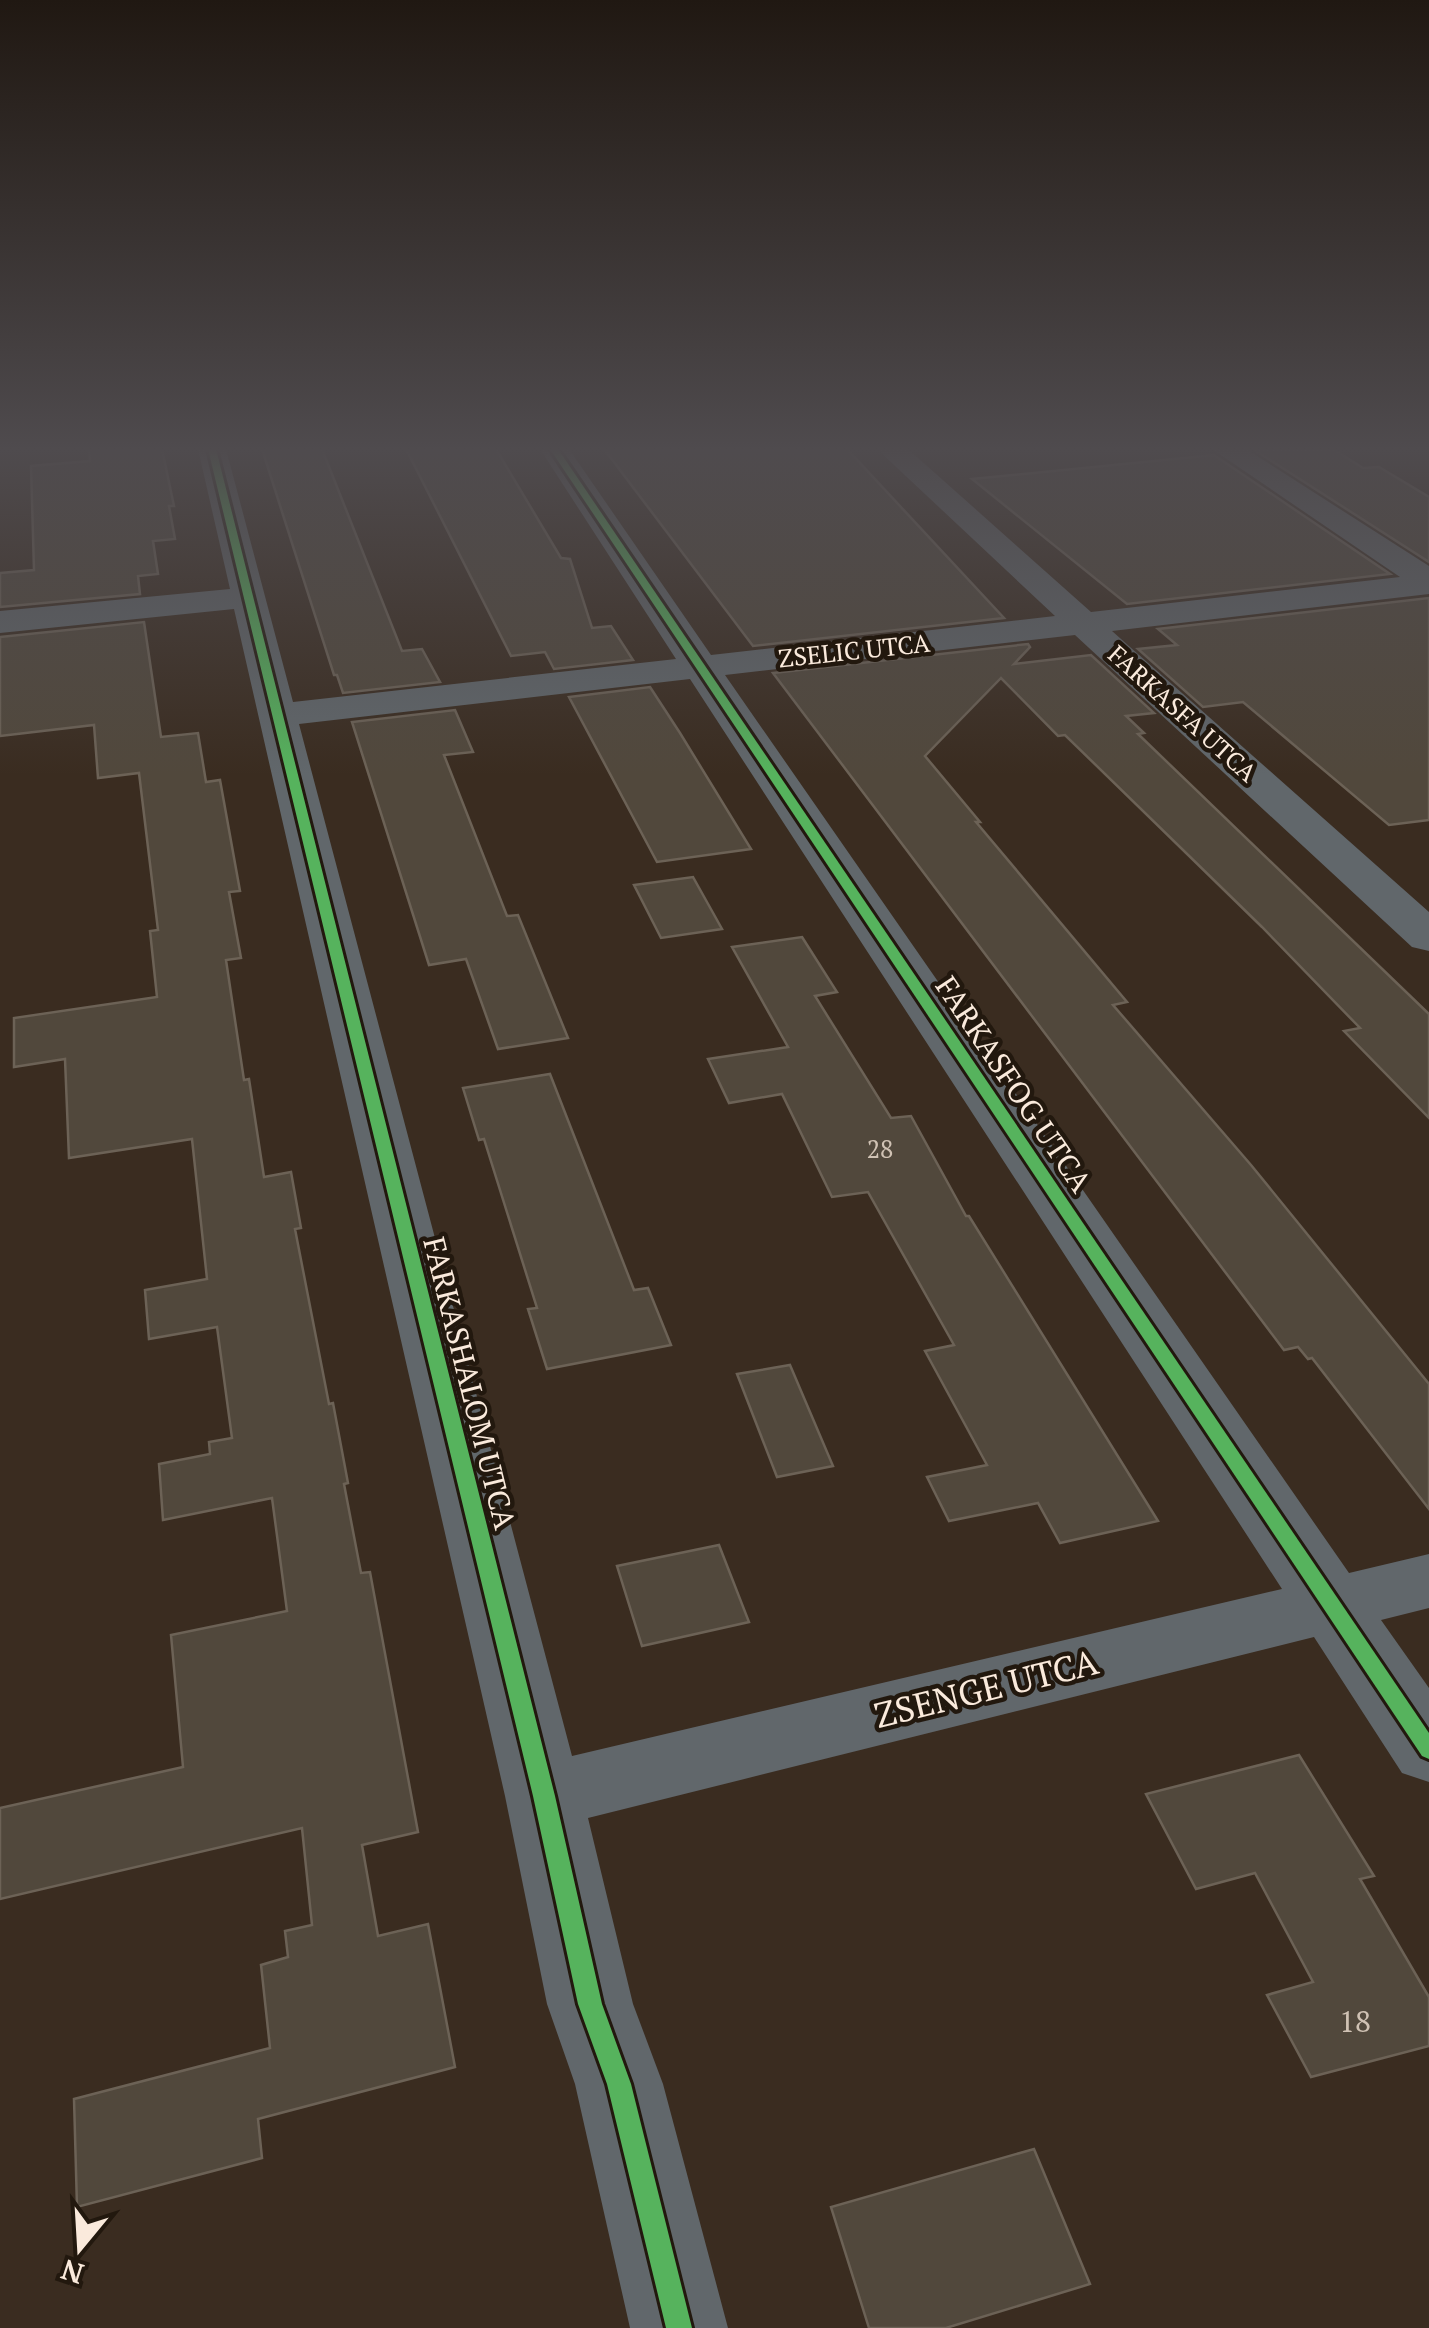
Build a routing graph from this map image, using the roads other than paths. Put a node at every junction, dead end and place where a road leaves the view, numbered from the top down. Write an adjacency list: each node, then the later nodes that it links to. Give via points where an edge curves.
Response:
1 (237, 558): 6 (street, FARKASHALOM UTCA)
2 (626, 558): 9 (street, FARKASFOG UTCA)
3 (1011, 558): 8 (street, FARKASFA UTCA)
4 (1392, 558): 5 (street)
5 (1429, 582): 8 (street, ZSELIC UTCA)
6 (246, 598): 7 (street); 10 (street, FARKASHALOM UTCA)
7 (0, 622)
8 (1084, 624): 9 (street, ZSELIC UTCA); 11 (street, FARKASFA UTCA)
9 (698, 667): 10 (street, ZSELIC UTCA); 13 (street, FARKASFOG UTCA)
10 (278, 714): 15 (street, FARKASHALOM UTCA)
11 (1429, 938)
12 (1429, 1581): 13 (street, ZSENGE UTCA)
13 (1332, 1604): 14 (street, FARKASFOG UTCA); 15 (street, ZSENGE UTCA)
14 (1429, 1750)
15 (544, 1796): 16 (street, FARKASHALOM UTCA, via 590,2004 619,2084)
16 (679, 2328)

